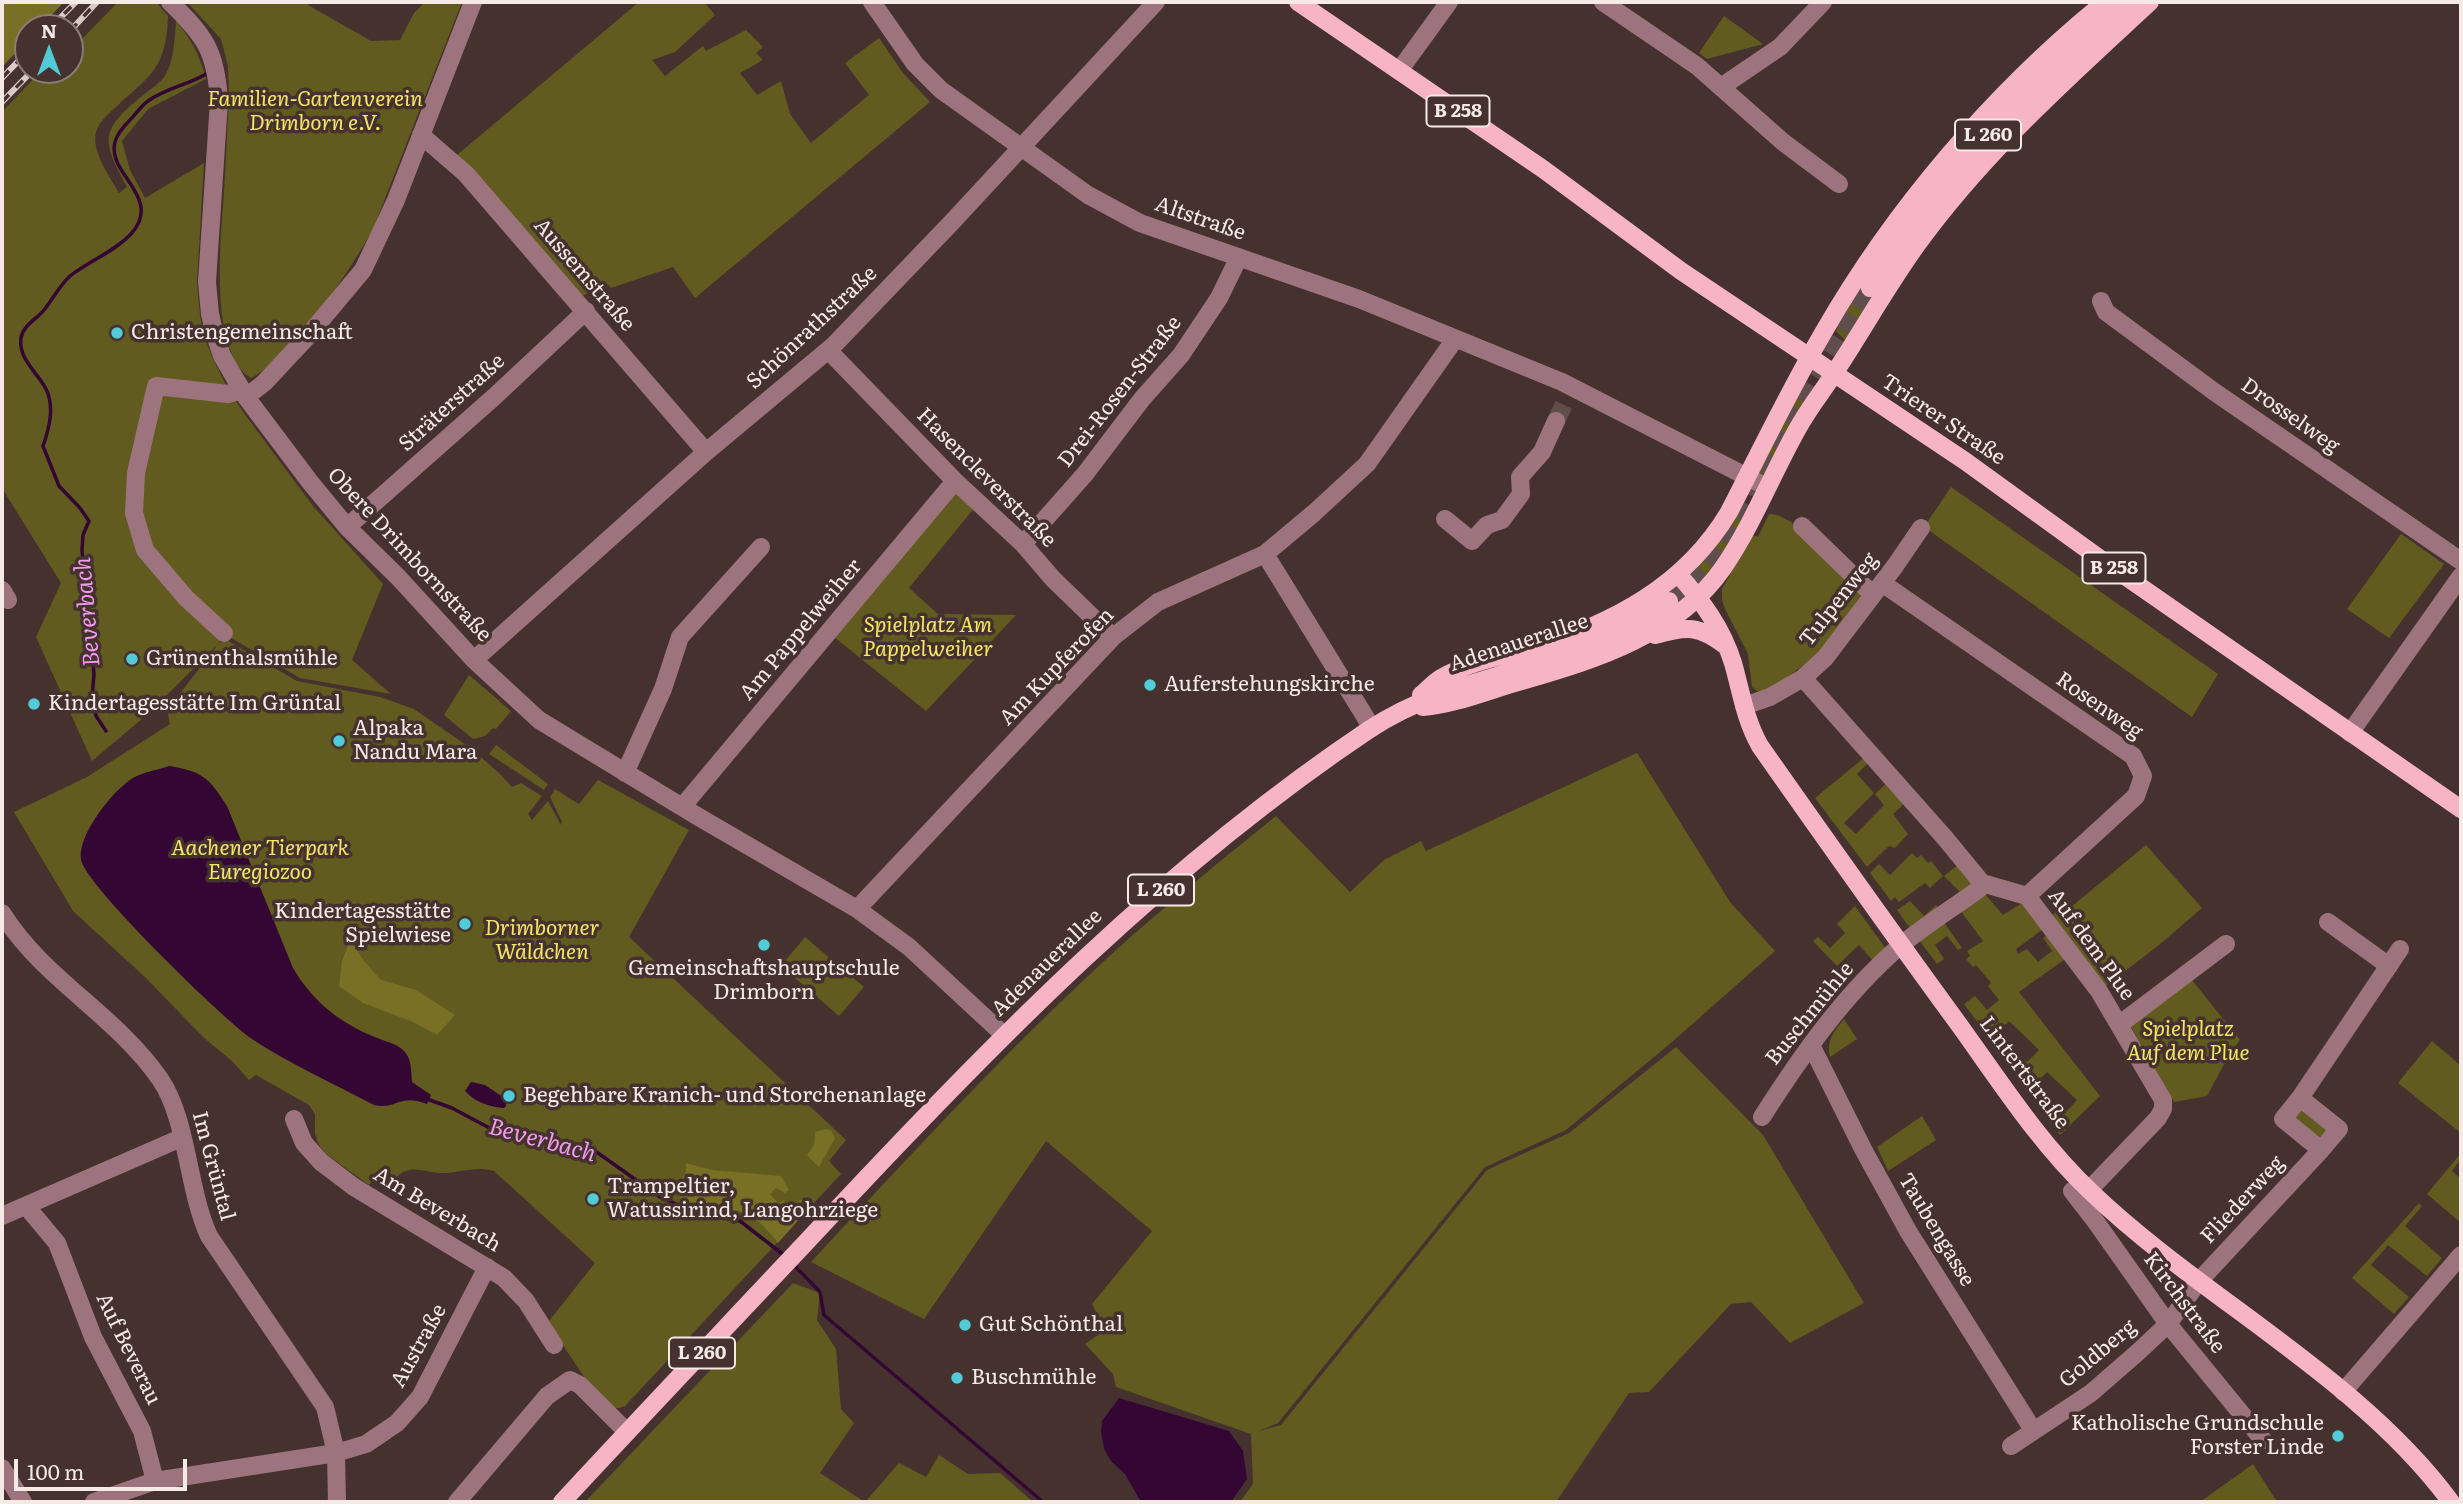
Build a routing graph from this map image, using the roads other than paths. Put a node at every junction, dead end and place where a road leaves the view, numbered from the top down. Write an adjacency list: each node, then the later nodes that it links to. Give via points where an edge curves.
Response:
1 (170, 2): 25 (street, Obere Drimbornstraße, via 207,44 217,73 207,282 222,356)
2 (473, 2): 14 (street)
3 (872, 2): 15 (street, Altstraße, via 915,64 941,90)
4 (1156, 2): 15 (street, Schönrathstraße)
5 (1298, 2): 12 (main road, Trierer Straße / B 258)
6 (1449, 2): 12 (street)
7 (1603, 2): 13 (street)
8 (1823, 2): 13 (street, via 1780,47)
9 (2105, 2): 23 (main road, via 2011,88 1940,164 1899,216)
10 (2127, 2): 18 (main road, L 260, via 2001,121 1919,218)
11 (2150, 2): 24 (main road, via 2016,127 1962,187 1910,255)
12 (1399, 71): 23 (main road, Trierer Straße / B 258)
13 (1721, 87): 16 (street)
14 (421, 135): 20 (street, Aussemstraße, via 466,174); 25 (street, via 363,270 264,383)
15 (1021, 148): 17 (street, Altstraße, via 1088,195 1140,223); 22 (street, Schönrathstraße)
16 (1839, 184)
17 (1239, 257): 21 (street, Altstraße); 35 (street, Drei-Rosen-Straße, via 1219,298 1181,355)
18 (1870, 288)
19 (2101, 301): 38 (street, Drosselweg, via 2106,312 2216,393)
20 (586, 311): 27 (street, Aussemstraße); 33 (street, Sträterstraße)
21 (1455, 339): 28 (street, Altstraße); 37 (street, Am Kupferofen, via 1367,464)
22 (828, 350): 27 (street, Schönrathstraße); 29 (street, Hasencleverstraße)
23 (1810, 357): 24 (main road, Trierer Straße / B 258); 28 (main road)
24 (1835, 374): 30 (main road, via 1810,406); 53 (main road, Trierer Straße / B 258)
25 (244, 393): 33 (street, Obere Drimbornstraße); 44 (street, via 156,386 136,473 134,513 145,550)
26 (1556, 421): 31 (street, via 1542,452 1520,477 1521,494 1502,520 1487,525 1472,541)
27 (706, 452): 48 (street, Schönrathstraße)
28 (1748, 477): 30 (street, Altstraße); 39 (main road, via 1716,534)
29 (955, 481): 35 (street, Hasencleverstraße); 55 (street, Am Pappelweiher)
30 (1767, 487): 42 (main road, via 1736,547)
31 (1445, 519)
32 (1802, 526): 41 (street, Rosenweg)
33 (346, 527): 48 (street, Obere Drimbornstraße)
34 (1921, 528): 41 (street, Tulpenweg)
35 (1023, 544): 45 (street, Hasencleverstraße)
36 (761, 547): 54 (street, via 680,637 663,689)
37 (1265, 554): 45 (street, Am Kupferofen, via 1158,602); 52 (street)
38 (2461, 561)
39 (1678, 574): 42 (main road, Lintertstraße); 51 (main road, via 1640,603 1590,629 1441,678)
40 (2461, 576): 53 (street)
41 (1877, 589): 49 (street, Tulpenweg, via 1839,643); 58 (street, Rosenweg, via 2133,756 2143,776 2136,796)
42 (1697, 596): 46 (main road); 47 (main road, Lintertstraße)
43 (1669, 601): 51 (main road, Adenauerallee / L 260, via 1604,639)
44 (224, 633)
45 (1113, 637): 59 (street, Am Kupferofen)
46 (1640, 639): 47 (main road, via 1689,628); 51 (main road, via 1595,659 1450,703)
47 (1726, 646): 50 (main road, Lintertstraße)
48 (474, 660): 54 (street, Obere Drimbornstraße, via 539,720)
49 (1803, 678): 50 (street, Tulpenweg); 57 (street)
50 (1744, 706): 63 (main road, Lintertstraße, via 1760,746)
51 (1405, 708): 52 (main road, Adenauerallee / L 260)
52 (1372, 728): 67 (main road, Adenauerallee / L 260, via 1185,869)
53 (2350, 733): 56 (main road, Trierer Straße / B 258)
54 (625, 773): 55 (street, Obere Drimbornstraße)
55 (682, 807): 59 (street, Obere Drimbornstraße)
56 (2461, 809)
57 (1982, 883): 58 (street); 63 (street, Buschmühle)
58 (2027, 896): 66 (street, Auf dem Plue)
59 (857, 909): 67 (street, Obere Drimbornstraße, via 909,947)
60 (2, 913): 72 (street, Im Grüntal, via 26,947 143,1056 176,1112)
61 (2328, 922): 65 (street)
62 (2226, 944): 66 (street)
63 (1901, 945): 68 (street, Buschmühle); 74 (main road, Lintertstraße)
64 (2400, 949): 65 (street)
65 (2389, 965): 69 (street)
66 (2120, 1024): 74 (street, Auf dem Plue, via 2161,1096 2163,1110)
67 (1004, 1035): 84 (main road, Adenauerallee / L 260)
68 (1811, 1045): 70 (street, Buschmühle); 83 (street, Taubengasse, via 1908,1231)
69 (2300, 1098): 73 (street, via 2283,1119); 73 (street, Fliederweg, via 2339,1129)
70 (1762, 1117)
71 (294, 1119): 78 (street, Am Beverbach, via 304,1143 321,1162)
72 (181, 1138): 75 (street); 87 (street, Im Grüntal, via 198,1213 209,1236 325,1407)
73 (2321, 1150): 79 (street, Fliederweg)
74 (2080, 1191): 79 (main road, Lintertstraße); 80 (street, Kirchstraße, via 2096,1222)
75 (27, 1207): 76 (street); 89 (street, Auf Beverau, via 57,1243 93,1337 142,1431)
76 (2, 1216)
77 (2461, 1255): 82 (street)
78 (486, 1267): 81 (street, Am Beverbach, via 526,1301); 87 (street, Austraße, via 420,1397 397,1423 366,1444)
79 (2199, 1281): 80 (street, Goldberg); 82 (main road, Lintertstraße)
80 (2168, 1324): 83 (street, Goldberg, via 2091,1393); 85 (street, Kirchstraße)
81 (554, 1345)
82 (2343, 1392): 95 (main road, Lintertstraße, via 2414,1458)
83 (2034, 1430): 86 (street, Goldberg)
84 (627, 1432): 93 (street, via 570,1380 547,1396); 94 (main road, Adenauerallee / L 260)
85 (2263, 1440)
86 (2011, 1446)
87 (336, 1453): 89 (street, Austraße); 92 (street, Im Grüntal)
88 (2, 1468): 90 (street)
89 (155, 1481): 91 (street, Austraße)
90 (23, 1502)
91 (94, 1502)
92 (337, 1502)
93 (457, 1502)
94 (562, 1502)
95 (2451, 1502)

